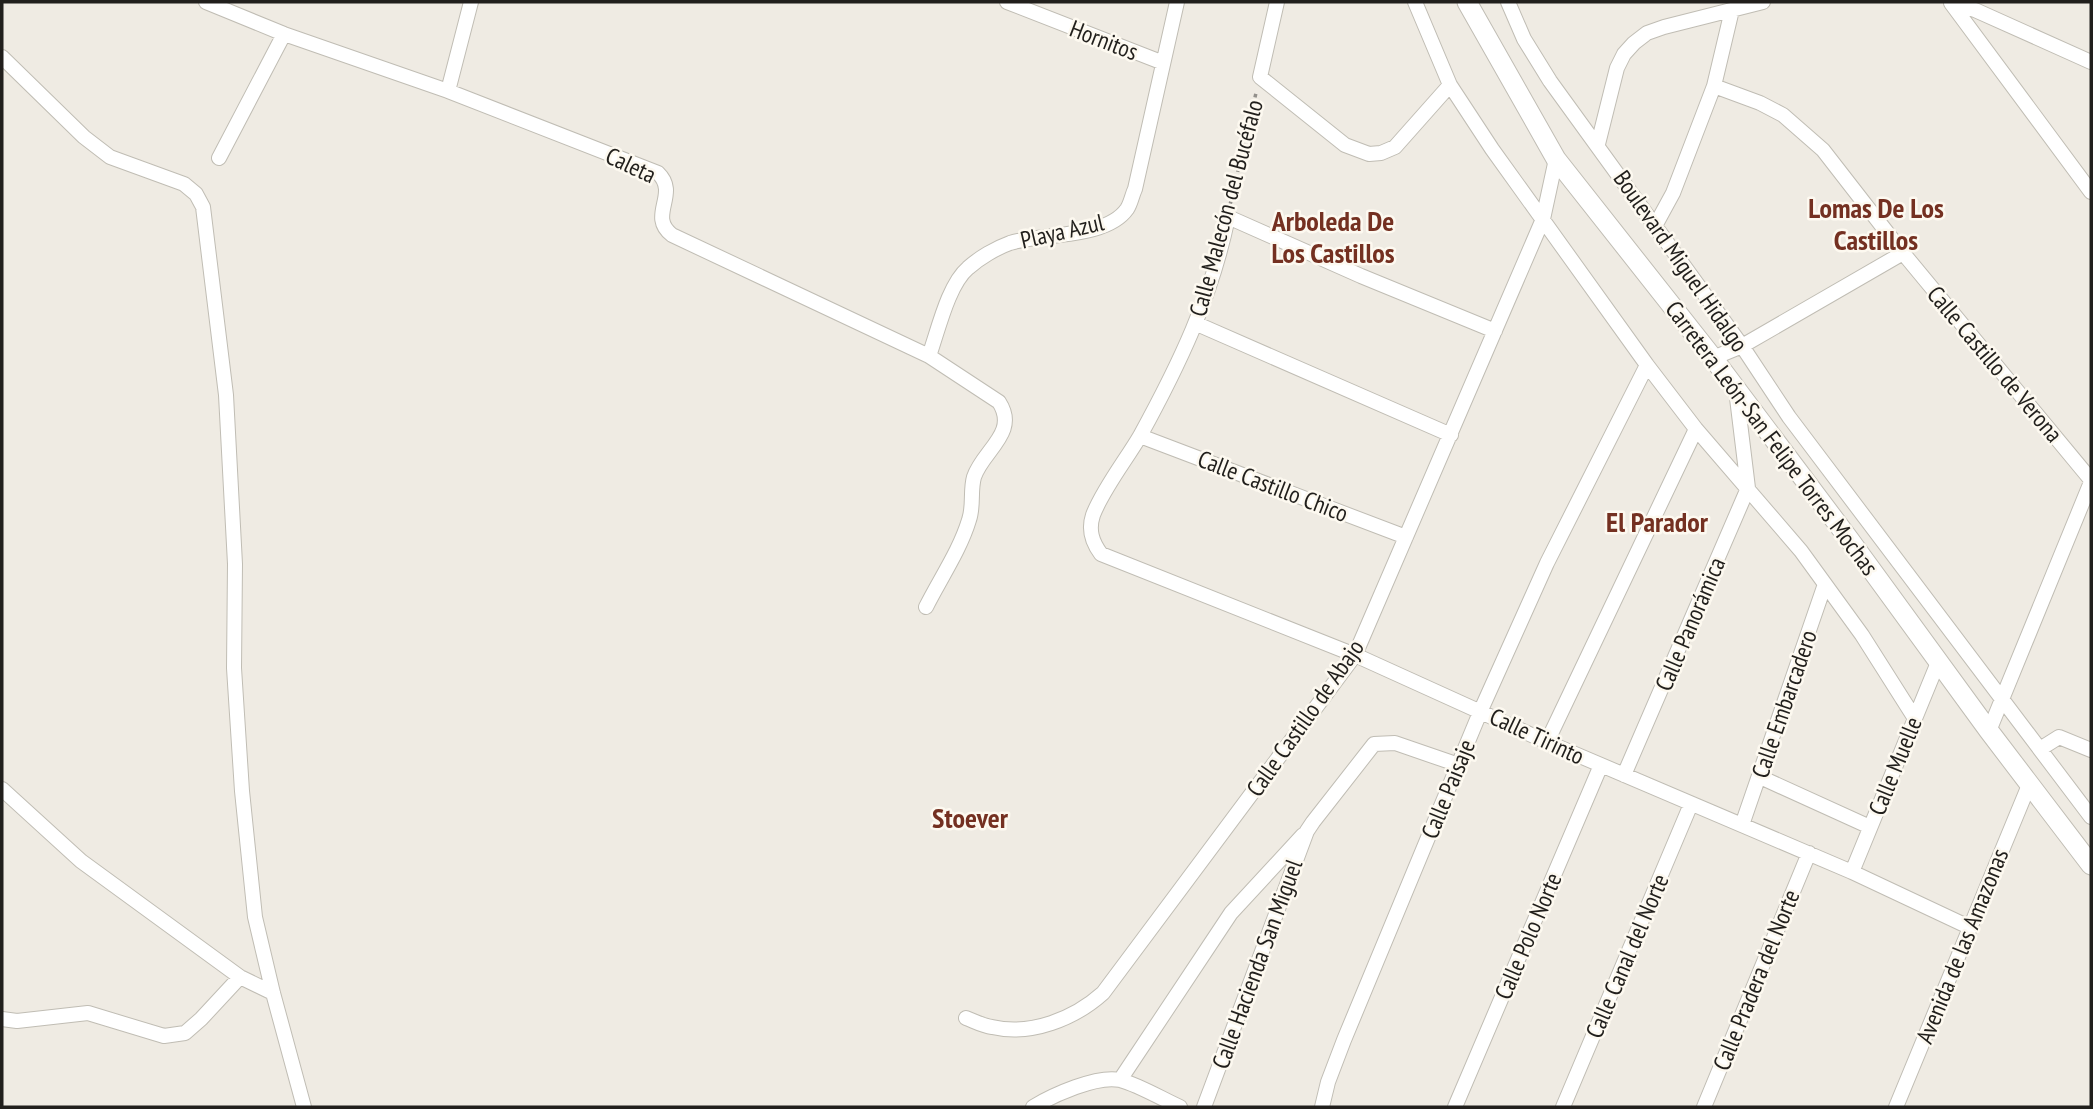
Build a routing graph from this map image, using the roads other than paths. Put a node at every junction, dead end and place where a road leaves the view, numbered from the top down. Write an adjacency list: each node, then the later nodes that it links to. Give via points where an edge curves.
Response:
1 (206, 2): 13 (street, Caleta)
2 (471, 2): 19 (street)
3 (1007, 2): 15 (street, Hornitos)
4 (1177, 2): 15 (street, Playa Azul)
5 (1277, 2): 17 (street, Calle Malecón del Bucéfalo, via 1260,77 1345,145 1370,154 1395,147)
6 (1415, 2): 17 (street)
7 (1467, 2): 22 (main road, Carretera León-San Felipe Torres Mochas)
8 (1508, 2): 20 (street, Boulevard Miguel Hidalgo, via 1550,81)
9 (1763, 2): 12 (street)
10 (1949, 2): 11 (street); 23 (street)
11 (1975, 6): 16 (street)
12 (1732, 10): 18 (street); 20 (street, via 1664,27 1634,43 1617,68)
13 (284, 34): 19 (street, Caleta); 21 (street)
14 (2, 57): 68 (street, via 110,157 184,184 203,207 226,395 242,791 255,917)
15 (1161, 62): 30 (street, Playa Azul, via 1127,209 1095,229 1010,243 966,269 951,294)
16 (2091, 62)
17 (1450, 85): 24 (street)
18 (1714, 86): 25 (street, via 1673,193); 26 (street, Calle Castillo de Verona, via 1783,115 1823,150)
19 (448, 91): 30 (street, Caleta, via 658,173 667,190 661,219 672,235)
20 (1598, 144): 25 (street, Boulevard Miguel Hidalgo)
21 (219, 158)
22 (1556, 159): 24 (street, Calle Castillo de Abajo); 31 (main road, Carretera León-San Felipe Torres Mochas)
23 (2091, 191)
24 (1543, 219): 28 (street, Calle Castillo de Abajo); 32 (street)
25 (1654, 226): 29 (street, Boulevard Miguel Hidalgo)
26 (1903, 253): 29 (street); 37 (street, Calle Castillo de Verona)
27 (1197, 324): 28 (street, Calle Malecón del Bucéfalo, via 1228,217); 35 (street); 36 (street, Calle Malecón del Bucéfalo)
28 (1495, 331): 35 (street, Calle Castillo de Abajo)
29 (1742, 346): 31 (street); 45 (street, Boulevard Miguel Hidalgo, via 1789,417)
30 (929, 356): 42 (street, Caleta, via 999,402 1006,422 978,467 970,517)
31 (1713, 358): 33 (main road, Carretera León-San Felipe Torres Mochas)
32 (1647, 365): 34 (street); 46 (street, Calle Paisaje, via 1547,563)
33 (1736, 388): 38 (street); 44 (main road, Carretera León-San Felipe Torres Mochas)
34 (1696, 429): 38 (street); 49 (street)
35 (1451, 435): 39 (street, Calle Castillo de Abajo)
36 (1140, 436): 39 (street, Calle Castillo Chico); 40 (street, Calle Malecón del Bucéfalo, via 1094,513 1091,535)
37 (2091, 481): 45 (street)
38 (1748, 488): 41 (street); 54 (street, Calle Panorámica)
39 (1406, 537): 43 (street, Calle Castillo de Abajo)
40 (1101, 554): 43 (street, Calle Tirinto)
41 (1825, 583): 47 (street); 55 (street, Calle Embarcadero)
42 (926, 607)
43 (1355, 655): 46 (street, Calle Tirinto); 69 (street, Calle Castillo de Abajo, via 1103,993 1075,1013 1036,1027 991,1027)
44 (1939, 660): 47 (street, Calle Muelle); 48 (main road, Carretera León-San Felipe Torres Mochas)
45 (2002, 699): 48 (street); 50 (street, Boulevard Miguel Hidalgo)
46 (1480, 710): 49 (street, Calle Tirinto); 52 (street, Calle Paisaje)
47 (1914, 717): 62 (street, Calle Muelle)
48 (1989, 731): 56 (main road, Carretera León-San Felipe Torres Mochas)
49 (1547, 742): 53 (street, Calle Tirinto)
50 (2040, 749): 51 (street, via 2059,737); 59 (street, Boulevard Miguel Hidalgo)
51 (2091, 750)
52 (1459, 765): 61 (street, via 1395,743 1374,744); 76 (street, Calle Paisaje, via 1344,1040)
53 (1601, 765): 54 (street, Calle Tirinto); 77 (street, Calle Polo Norte)
54 (1624, 775): 58 (street, Calle Tirinto)
55 (1760, 777): 60 (street, Calle Embarcadero); 62 (street)
56 (2029, 785): 64 (main road, Carretera León-San Felipe Torres Mochas); 66 (street, Avenida de las Amazonas)
57 (2, 789): 67 (street, via 81,861)
58 (1690, 804): 60 (street, Calle Tirinto); 78 (street, Calle Canal del Norte)
59 (2091, 817)
60 (1742, 825): 63 (street, Calle Tirinto)
61 (1310, 826): 71 (street, via 1231,913); 75 (street, Calle Hacienda San Miguel)
62 (1870, 827): 65 (street, Calle Muelle)
63 (1809, 853): 65 (street, Calle Tirinto); 79 (street, Calle Pradera del Norte)
64 (2091, 865)
65 (1852, 872): 66 (street, Calle Tirinto)
66 (1969, 927): 80 (street, Avenida de las Amazonas)
67 (240, 977): 68 (street); 70 (street, via 185,1032 164,1036 88,1013)
68 (272, 993): 72 (street)
69 (966, 1018)
70 (2, 1020)
71 (1120, 1080): 73 (street, via 1099,1080); 74 (street)
72 (304, 1107)
73 (1033, 1107)
74 (1180, 1107)
75 (1204, 1107)
76 (1322, 1107)
77 (1455, 1107)
78 (1563, 1107)
79 (1704, 1107)
80 (1896, 1107)

